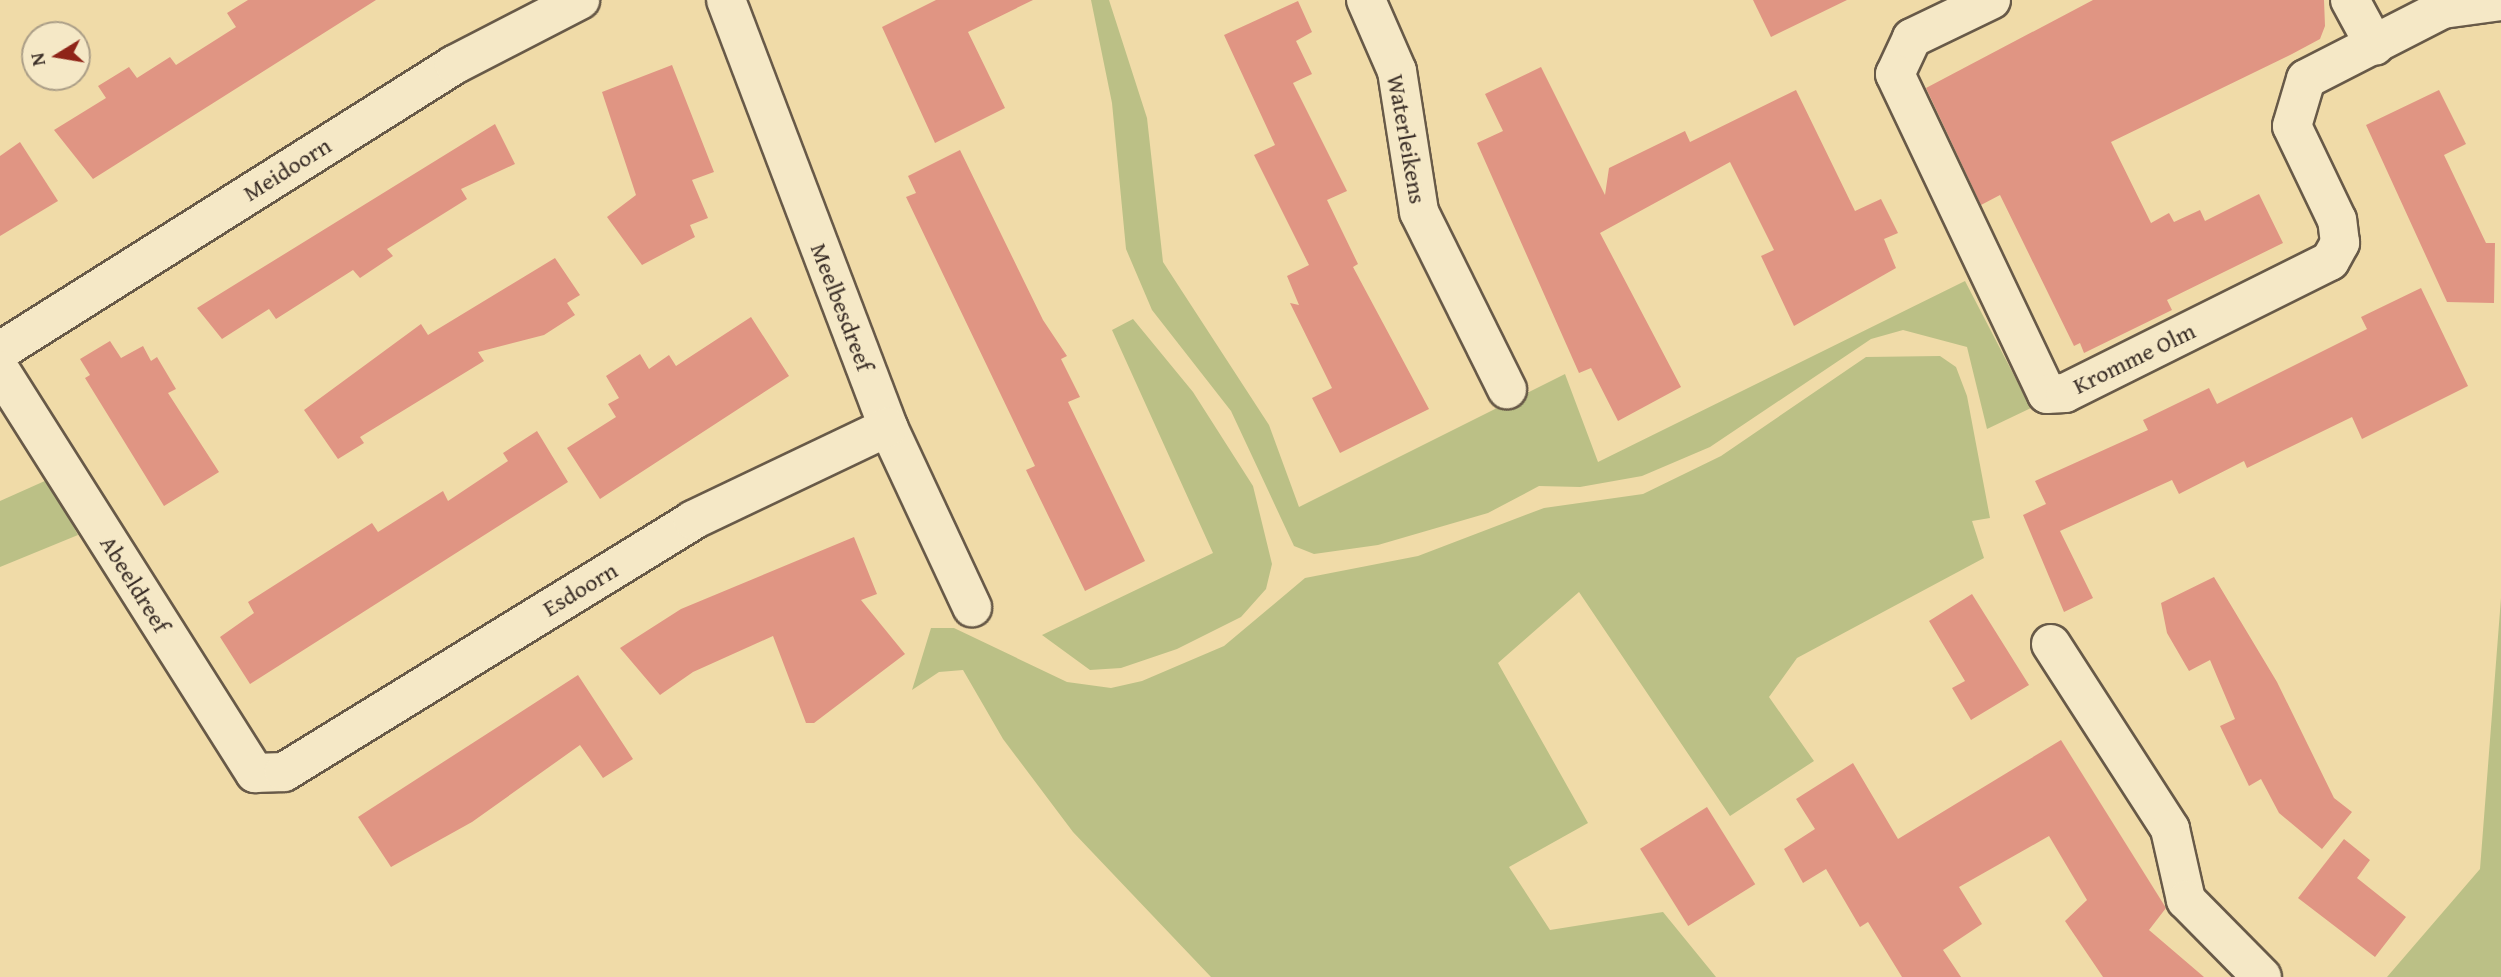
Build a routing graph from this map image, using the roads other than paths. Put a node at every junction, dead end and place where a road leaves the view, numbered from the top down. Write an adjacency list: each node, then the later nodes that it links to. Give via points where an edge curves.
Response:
1 (580, 0): 8 (street, Meidoorn, via 454,65)
2 (726, 0): 11 (street, Meelbesdreef)
3 (1366, 0): 10 (street, Waterleikens, via 1397,71 1419,212)
4 (1991, 0): 7 (street, Kromme Olm, via 1912,38 1895,74 2047,394 2065,393 2330,261 2340,243 2337,220 2292,125 2296,100 2306,79)
5 (2350, 0): 7 (street)
6 (2501, 1): 7 (street, Kromme Olm, via 2443,9)
7 (2375, 46)
8 (0, 351)
9 (0, 370): 14 (street, Abeeldreef, via 255,773)
10 (1507, 390)
11 (888, 427): 12 (street, Meelbesdreef); 14 (street, Esdoorn, via 693,520)
12 (972, 607)
13 (2051, 644): 15 (street, via 2170,829 2186,900)
14 (284, 772)
15 (2262, 977)

